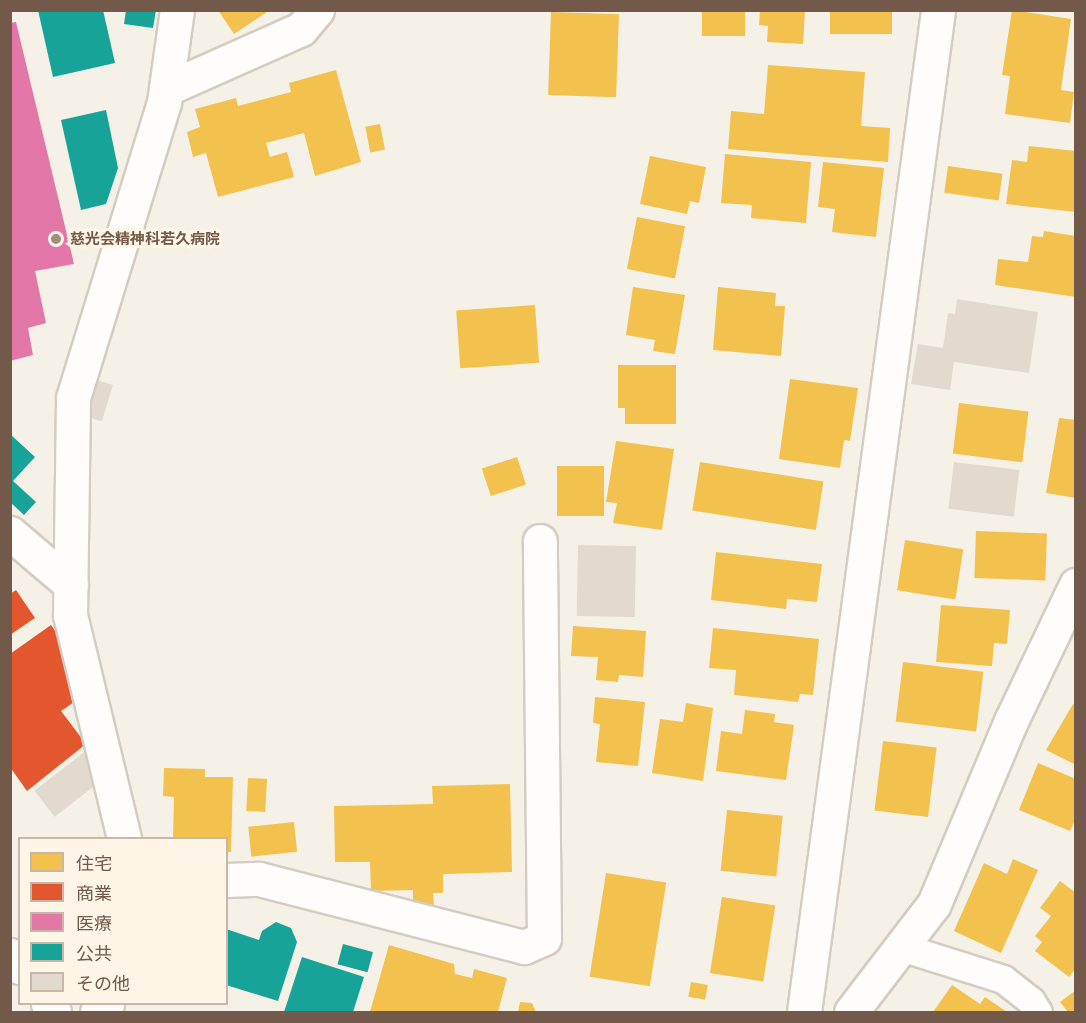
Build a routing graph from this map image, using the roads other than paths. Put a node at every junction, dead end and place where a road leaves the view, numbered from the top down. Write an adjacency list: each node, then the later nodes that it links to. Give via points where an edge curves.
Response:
1 (177, 10): 4 (street)
2 (317, 10): 4 (street, via 301,29)
3 (938, 10): 12 (street)
4 (166, 89): 7 (street, via 73,398)
5 (10, 533): 7 (street)
6 (540, 541): 10 (street, via 544,939 524,947 259,879)
7 (71, 585): 9 (street, via 70,615)
8 (1076, 585): 11 (street, via 1011,721 934,904)
9 (123, 837)
10 (228, 880)
11 (902, 947): 13 (street); 14 (lane, via 1003,979 1031,1001)
12 (804, 1012)
13 (851, 1012)
14 (1038, 1012)

